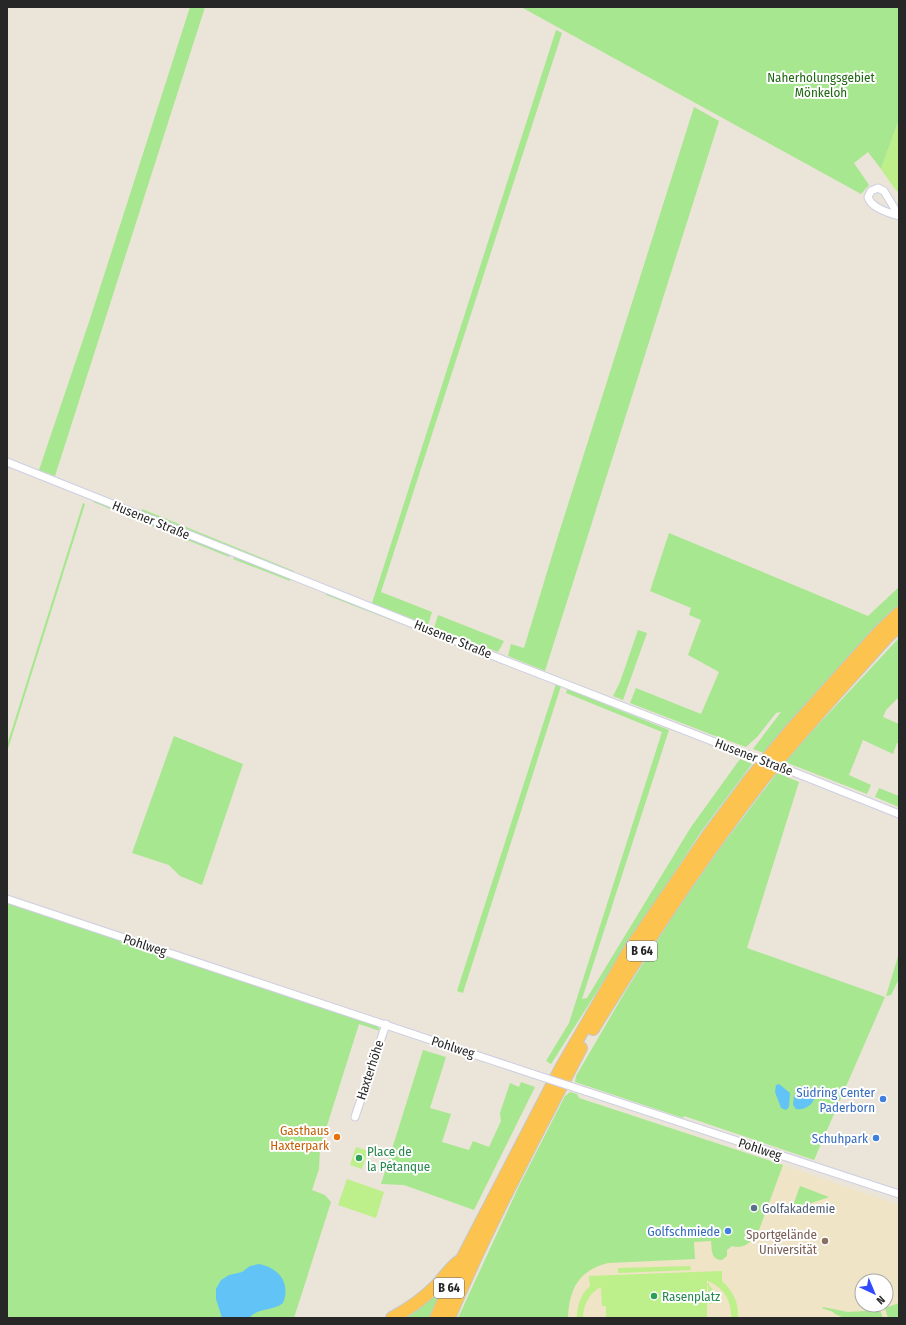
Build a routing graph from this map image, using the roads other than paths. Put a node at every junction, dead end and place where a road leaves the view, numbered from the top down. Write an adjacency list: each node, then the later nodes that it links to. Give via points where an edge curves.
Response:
1 (899, 216): 1 (street, via 884,191 877,188 871,191 868,197 870,202 890,214)
2 (7, 462): 5 (street, Husener Straße, bridge)
3 (899, 613): 10 (highway, B 64, via 789,732 750,779 630,949 561,1068)
4 (899, 626): 13 (highway, B 64, via 794,741 717,840 636,959 583,1045 522,1162 472,1263)
5 (899, 814)
6 (7, 899): 7 (street, Pohlweg)
7 (386, 1024): 8 (street, Haxterhöhe); 9 (street, Pohlweg, bridge)
8 (355, 1117)
9 (899, 1194)
10 (462, 1259): 11 (highway, via 450,1269 438,1285 406,1311); 12 (highway, B 64)
11 (392, 1318)
12 (436, 1318)
13 (449, 1318)

